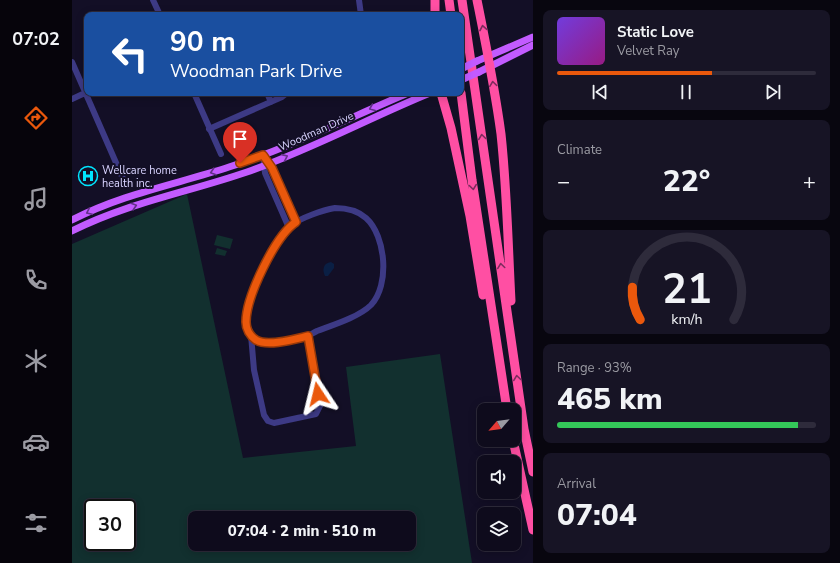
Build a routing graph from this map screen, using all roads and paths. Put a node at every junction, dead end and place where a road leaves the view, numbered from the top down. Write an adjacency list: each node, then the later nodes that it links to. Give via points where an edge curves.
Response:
1 (153, 0): 7 (street)
2 (359, 0): 8 (street)
3 (435, 0): 9 (highway)
4 (449, 0): 10 (highway)
5 (462, 0): 11 (highway, one-way to 5)
6 (477, 0): 15 (highway, one-way to 6)
7 (159, 12)
8 (361, 12)
9 (435, 12)
10 (451, 12)
11 (464, 12)
12 (464, 14): 43 (highway, one-way to 12)
13 (533, 38): 15 (main road)
14 (533, 45): 17 (main road)
15 (489, 57): 17 (highway); 18 (main road, bridge)
16 (72, 62): 20 (street)
17 (491, 66): 19 (main road, bridge); 43 (highway, one-way to 17, via 505,181)
18 (464, 68)
19 (464, 79)
20 (84, 88)
21 (84, 93): 30 (street)
22 (88, 96): 36 (street)
23 (195, 96): 32 (street)
24 (268, 96): 31 (street)
25 (282, 96): 31 (street)
26 (401, 96): 34 (main road, Woodman Drive, one-way to 34)
27 (423, 96): 35 (main road, Woodman Drive, one-way to 27)
28 (443, 96): 44 (highway, via 468,208)
29 (461, 96): 44 (highway, one-way to 44)
30 (72, 98)
31 (271, 102): 32 (street)
32 (209, 129): 33 (street)
33 (221, 154)
34 (263, 155): 35 (street); 37 (main road, Woodman Drive, one-way to 37, via 104,204)
35 (267, 165): 38 (street); 39 (street, via 265,173); 40 (main road, Woodman Drive, one-way to 35, via 116,211)
36 (124, 181)
37 (72, 220)
38 (296, 222): 39 (street); 42 (street, via 335,208 357,212 367,219 378,236 383,262 382,284 378,296 370,306)
39 (289, 228): 41 (street, via 255,286 246,321)
40 (72, 231)
41 (251, 335): 42 (street, via 257,341 266,342); 42 (street, via 254,370 264,415 268,421 274,423 316,414 320,406)
42 (308, 336)
43 (512, 346): 47 (highway, one-way to 43)
44 (504, 393): 45 (highway)
45 (506, 403)
46 (515, 447): 48 (highway)
47 (533, 472)
48 (533, 530)

